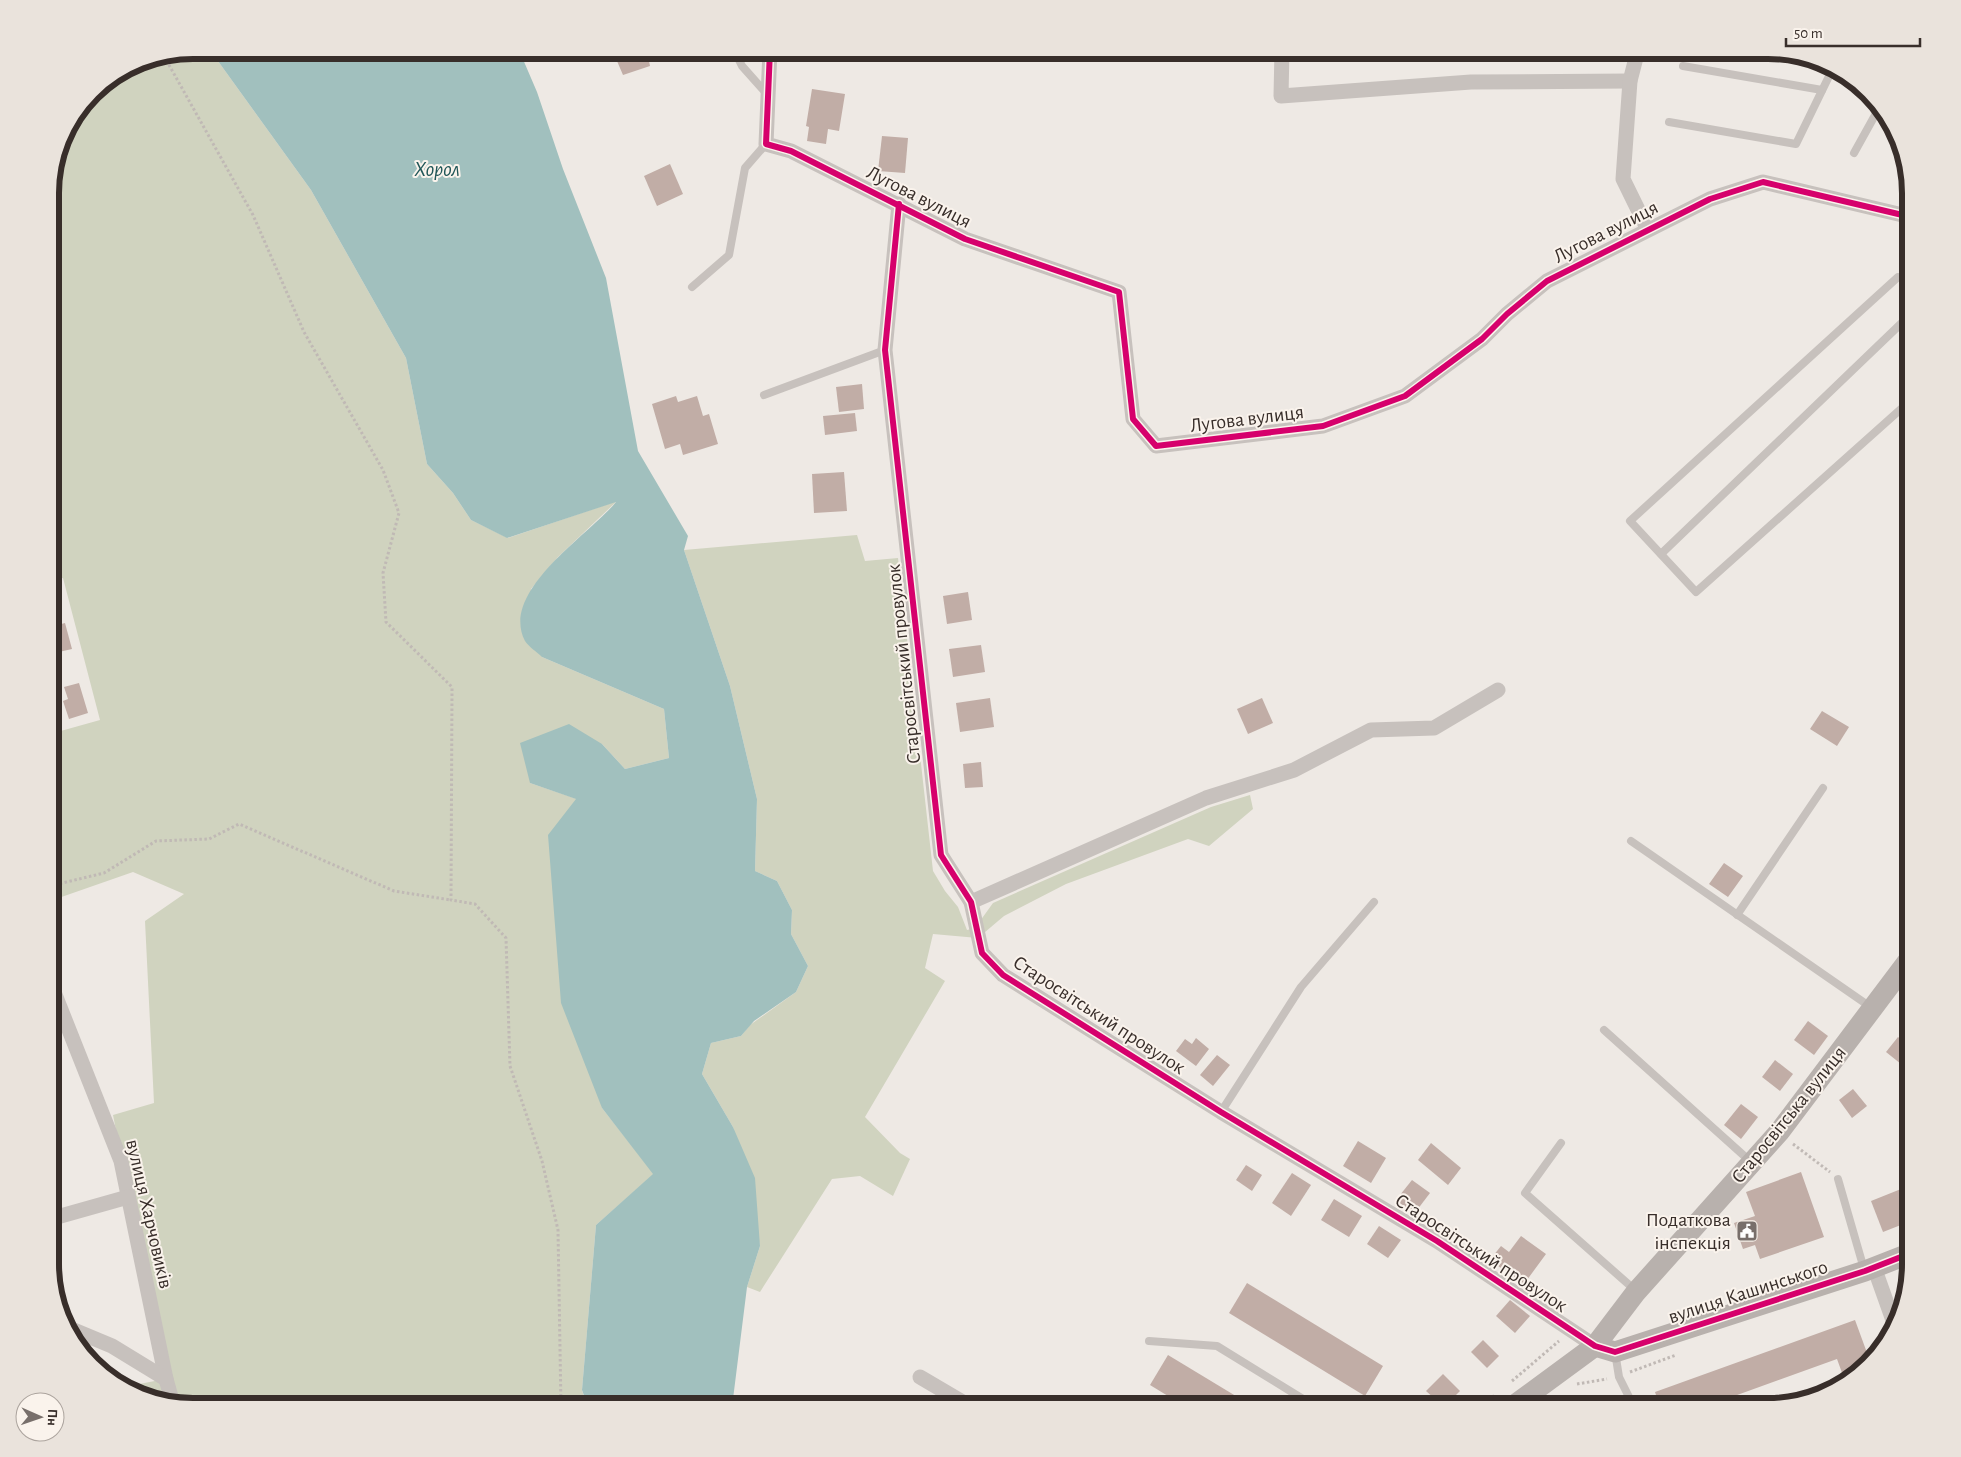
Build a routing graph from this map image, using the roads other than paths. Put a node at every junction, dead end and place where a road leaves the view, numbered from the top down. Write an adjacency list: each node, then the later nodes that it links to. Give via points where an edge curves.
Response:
1 (738, 59): 9 (lane)
2 (770, 59): 9 (street)
3 (1282, 59): 7 (street, via 1281,96 1471,82)
4 (1636, 59): 7 (street)
5 (1683, 66): 8 (lane)
6 (1830, 74): 8 (lane)
7 (1630, 81): 16 (street, via 1623,180)
8 (1822, 90): 11 (lane, via 1796,144)
9 (769, 97): 12 (street)
10 (1876, 112): 13 (lane)
11 (1669, 122)
12 (766, 144): 14 (street, Лугова вулиця, via 792,151); 18 (lane, via 744,168 729,255)
13 (1854, 153)
14 (899, 204): 16 (street, Лугова вулиця, via 965,239 1119,292 1133,419 1156,446 1323,426 1405,396 1482,339 1547,281); 20 (street, Старосвітський провулок)
15 (1902, 215): 16 (street, Лугова вулиця, via 1763,182 1710,199)
16 (1647, 228)
17 (1902, 278): 23 (lane, via 1898,277 1630,520)
18 (692, 287)
19 (1902, 323): 23 (lane)
20 (885, 350): 21 (lane); 27 (street, Старосвітський провулок, via 941,855)
21 (764, 395)
22 (1902, 408): 23 (lane, via 1696,592)
23 (1660, 554)
24 (1498, 690): 27 (street, via 1434,728 1371,730 1294,770 1206,798)
25 (1823, 788): 29 (lane)
26 (1631, 841): 29 (lane)
27 (970, 902): 34 (street, Старосвітський провулок, via 982,953 1003,975)
28 (1374, 902): 34 (lane, via 1301,987)
29 (1737, 914): 32 (lane)
30 (1902, 970): 32 (street, Старосвітська вулиця)
31 (59, 1005): 38 (street, вулиця Харчовиків, via 120,1161)
32 (1874, 1009): 36 (street, Старосвітська вулиця)
33 (1604, 1030): 36 (lane)
34 (1220, 1112): 46 (street, Старосвітський провулок, via 1437,1242)
35 (1561, 1143): 42 (lane, via 1525,1193)
36 (1753, 1164): 42 (street, Старосвітська вулиця)
37 (1838, 1179): 41 (lane)
38 (128, 1197): 39 (street); 49 (street, вулиця Харчовиків)
39 (59, 1216)
40 (1902, 1256): 41 (street, вулиця Кашинського)
41 (1869, 1269): 43 (street); 47 (street, вулиця Кашинського)
42 (1636, 1292): 46 (street, Старосвітська вулиця)
43 (1891, 1318)
44 (77, 1332): 49 (street, via 112,1346)
45 (1150, 1341): 53 (lane, via 1217,1346)
46 (1595, 1346): 47 (street); 51 (street, Старосвітська вулиця)
47 (1615, 1352): 54 (lane, via 1619,1377)
48 (920, 1377): 52 (street)
49 (166, 1379): 50 (street, вулиця Харчовиків)
50 (171, 1396)
51 (1508, 1397)
52 (956, 1398)
53 (1301, 1398)
54 (1630, 1398)

